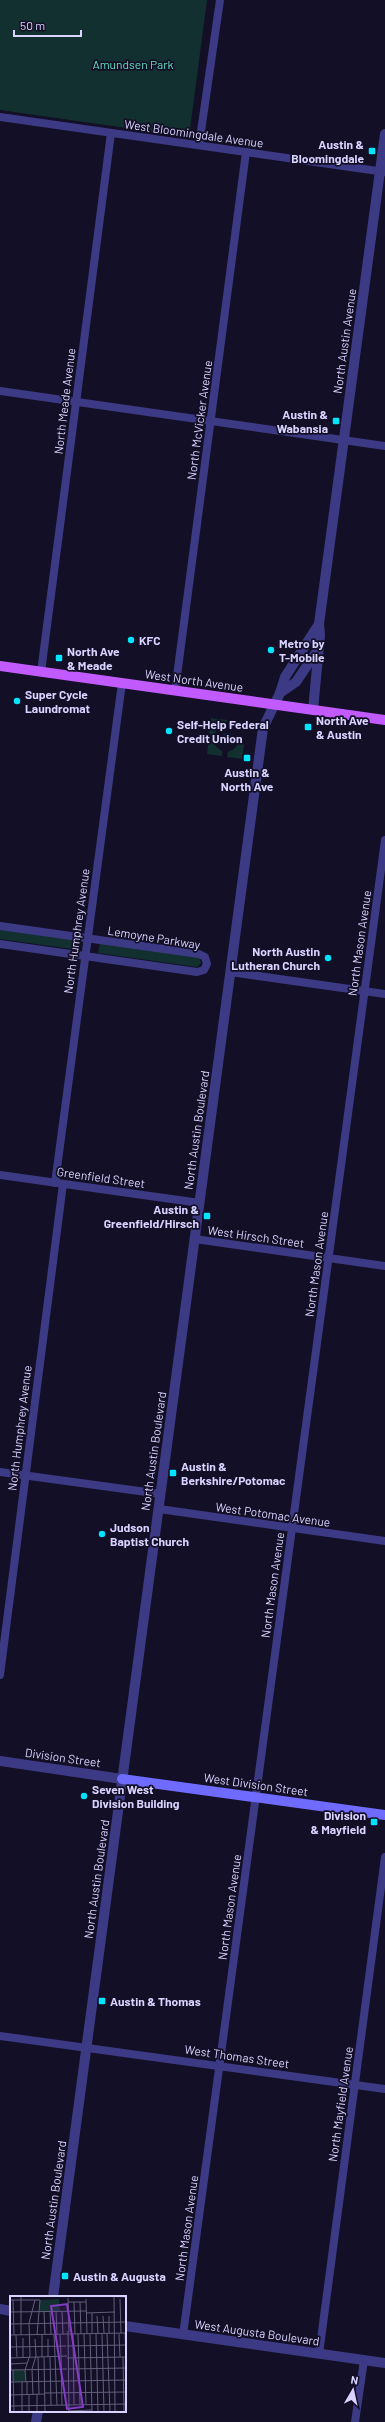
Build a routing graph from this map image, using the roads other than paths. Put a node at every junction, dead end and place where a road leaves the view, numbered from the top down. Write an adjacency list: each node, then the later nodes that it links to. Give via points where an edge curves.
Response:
1 (220, 0): 5 (street)
2 (0, 117): 3 (street, West Bloomingdale Avenue)
3 (111, 133): 5 (street, West Bloomingdale Avenue); 9 (street, North Meade Avenue)
4 (385, 134): 7 (street, North Austin Avenue)
5 (199, 146): 6 (street, West Bloomingdale Avenue)
6 (246, 152): 7 (street, West Bloomingdale Avenue); 10 (street, North McVicker Avenue)
7 (382, 171): 11 (street, North Austin Avenue)
8 (0, 391): 9 (street)
9 (76, 402): 10 (street); 16 (street, North Meade Avenue)
10 (210, 421): 11 (street); 18 (street, North McVicker Avenue)
11 (344, 440): 12 (street); 13 (street, North Austin Avenue)
12 (385, 446)
13 (319, 624): 14 (street, North Austin Avenue); 19 (street, North Austin Avenue, via 285,677)
14 (318, 649): 19 (street, North Austin Avenue, via 296,682); 21 (street, North Austin Avenue)
15 (0, 666): 16 (main road, West North Avenue)
16 (41, 672): 17 (main road, West North Avenue)
17 (122, 683): 18 (main road, West North Avenue); 25 (street, North Humphrey Avenue)
18 (175, 691): 20 (main road, West North Avenue)
19 (280, 693): 20 (street, North Austin Avenue)
20 (273, 705): 21 (main road, West North Avenue); 28 (street, North Austin Boulevard, via 263,728)
21 (313, 710): 22 (main road, West North Avenue)
22 (385, 720)
23 (385, 840): 29 (street, North Mason Avenue)
24 (0, 926): 25 (street, Lemoyne Parkway)
25 (88, 938): 27 (street, North Humphrey Avenue); 27 (street, Lemoyne Parkway, via 199,954 205,957 207,964 204,970 197,972)
26 (0, 944): 27 (street, Lemoyne Parkway)
27 (85, 955): 32 (street, North Humphrey Avenue)
28 (230, 972): 29 (street); 33 (street, North Austin Boulevard)
29 (364, 992): 30 (street); 35 (street, North Mason Avenue)
30 (385, 994)
31 (0, 1175): 32 (street, Greenfield Street)
32 (59, 1183): 33 (street, Greenfield Street); 38 (street, North Humphrey Avenue)
33 (200, 1203): 34 (street, North Austin Boulevard)
34 (195, 1239): 35 (street, West Hirsch Street); 39 (street, North Austin Boulevard)
35 (329, 1258): 36 (street, West Hirsch Street); 41 (street, North Mason Avenue)
36 (385, 1266)
37 (0, 1472): 38 (street)
38 (25, 1475): 39 (street); 43 (street, North Humphrey Avenue)
39 (160, 1494): 40 (street, North Austin Boulevard)
40 (159, 1509): 41 (street, West Potomac Avenue); 45 (street, North Austin Boulevard)
41 (292, 1528): 42 (street, West Potomac Avenue); 46 (street, North Mason Avenue)
42 (385, 1541)
43 (0, 1675)
44 (0, 1761): 45 (street, Division Street)
45 (122, 1779): 46 (main road, West Division Street); 50 (street, North Austin Boulevard)
46 (256, 1797): 47 (main road, West Division Street); 51 (street, North Mason Avenue)
47 (385, 1815)
48 (385, 1857): 52 (street, North Mayfield Avenue)
49 (0, 2036): 50 (street, West Thomas Street)
50 (86, 2048): 51 (street, West Thomas Street); 54 (street, North Austin Boulevard)
51 (220, 2066): 52 (street, West Thomas Street); 58 (street, North Mason Avenue)
52 (355, 2085): 53 (street, West Thomas Street); 59 (street, North Mayfield Avenue)
53 (385, 2089)
54 (53, 2296)
55 (0, 2309): 56 (street)
56 (10, 2310)
57 (126, 2326): 58 (street, West Augusta Boulevard)
58 (183, 2335): 59 (street, West Augusta Boulevard)
59 (319, 2354): 60 (street, West Augusta Boulevard)
60 (364, 2360): 61 (street, West Augusta Boulevard); 64 (street)
61 (385, 2363)
62 (38, 2412): 63 (street)
63 (36, 2422)
64 (355, 2422)

